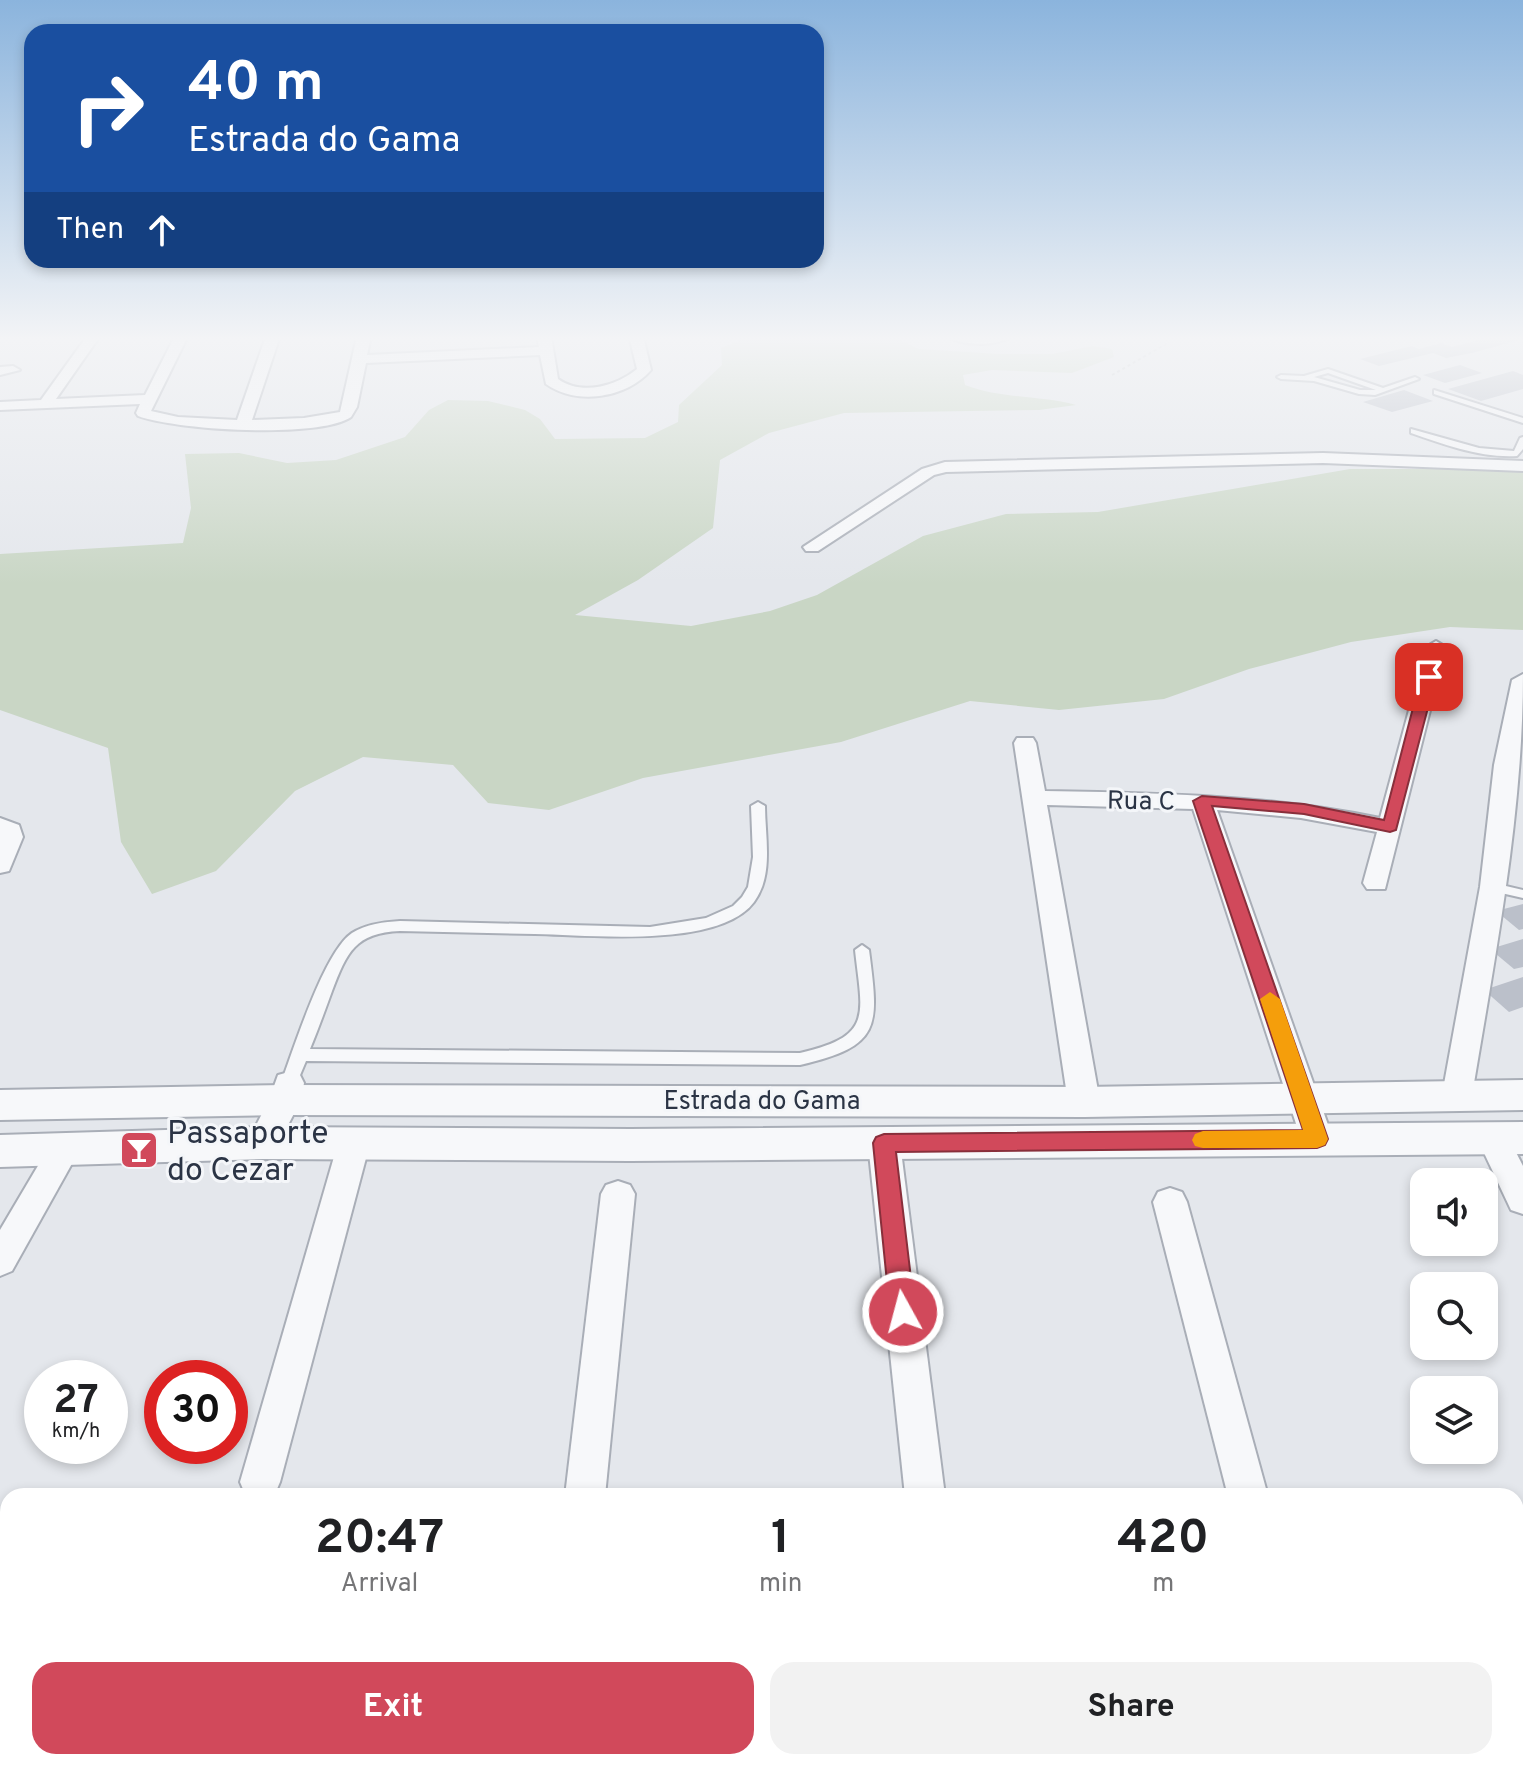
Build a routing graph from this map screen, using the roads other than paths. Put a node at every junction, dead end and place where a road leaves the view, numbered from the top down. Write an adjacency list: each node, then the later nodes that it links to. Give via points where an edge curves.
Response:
1 (156, 419): 4 (street)
2 (245, 419): 4 (street)
3 (335, 419): 4 (street)
4 (243, 424)
5 (1414, 431): 6 (lane, via 1497,453 1517,453)
6 (1523, 440)
7 (1523, 466): 8 (street, via 1323,458 945,467 928,472)
8 (812, 547)
9 (1436, 647): 17 (street)
10 (1522, 681): 12 (street)
11 (1025, 743): 13 (street)
12 (1515, 767): 20 (street)
13 (1033, 798): 14 (street, Rua C); 27 (street)
14 (1202, 801): 17 (street, Rua C, via 1304,809); 26 (street)
15 (758, 806): 23 (lane, via 755,888 727,916 650,932 400,926 364,930 347,942 337,959)
16 (0, 825): 18 (street, via 11,837)
17 (1390, 827): 19 (street)
18 (1, 858)
19 (1376, 883)
20 (1493, 887): 21 (lane); 24 (street)
21 (1523, 894)
22 (862, 950): 23 (lane, via 867,1023 859,1039 830,1054)
23 (291, 1079): 27 (street, Estrada do Gama); 28 (street, Estrada do Gama); 31 (street)
24 (1457, 1095): 25 (street, Estrada do Gama); 26 (street, Estrada do Gama)
25 (1523, 1095)
26 (1304, 1099): 27 (street, Estrada do Gama); 30 (street)
27 (1084, 1102)
28 (0, 1105)
29 (1508, 1138): 30 (street, Estrada do Gama); 37 (street)
30 (1317, 1139): 32 (street, Estrada do Gama)
31 (263, 1143): 34 (street, Estrada do Gama); 35 (street, Estrada do Gama)
32 (884, 1143): 35 (street, Estrada do Gama, via 630,1145); 42 (street)
33 (0, 1151): 34 (street, Estrada do Gama)
34 (63, 1151): 39 (street)
35 (350, 1158): 40 (street)
36 (618, 1194): 41 (street)
37 (1523, 1200)
38 (1170, 1202): 43 (street)
39 (0, 1261)
40 (260, 1482)
41 (586, 1488)
42 (924, 1488)
43 (1246, 1488)

